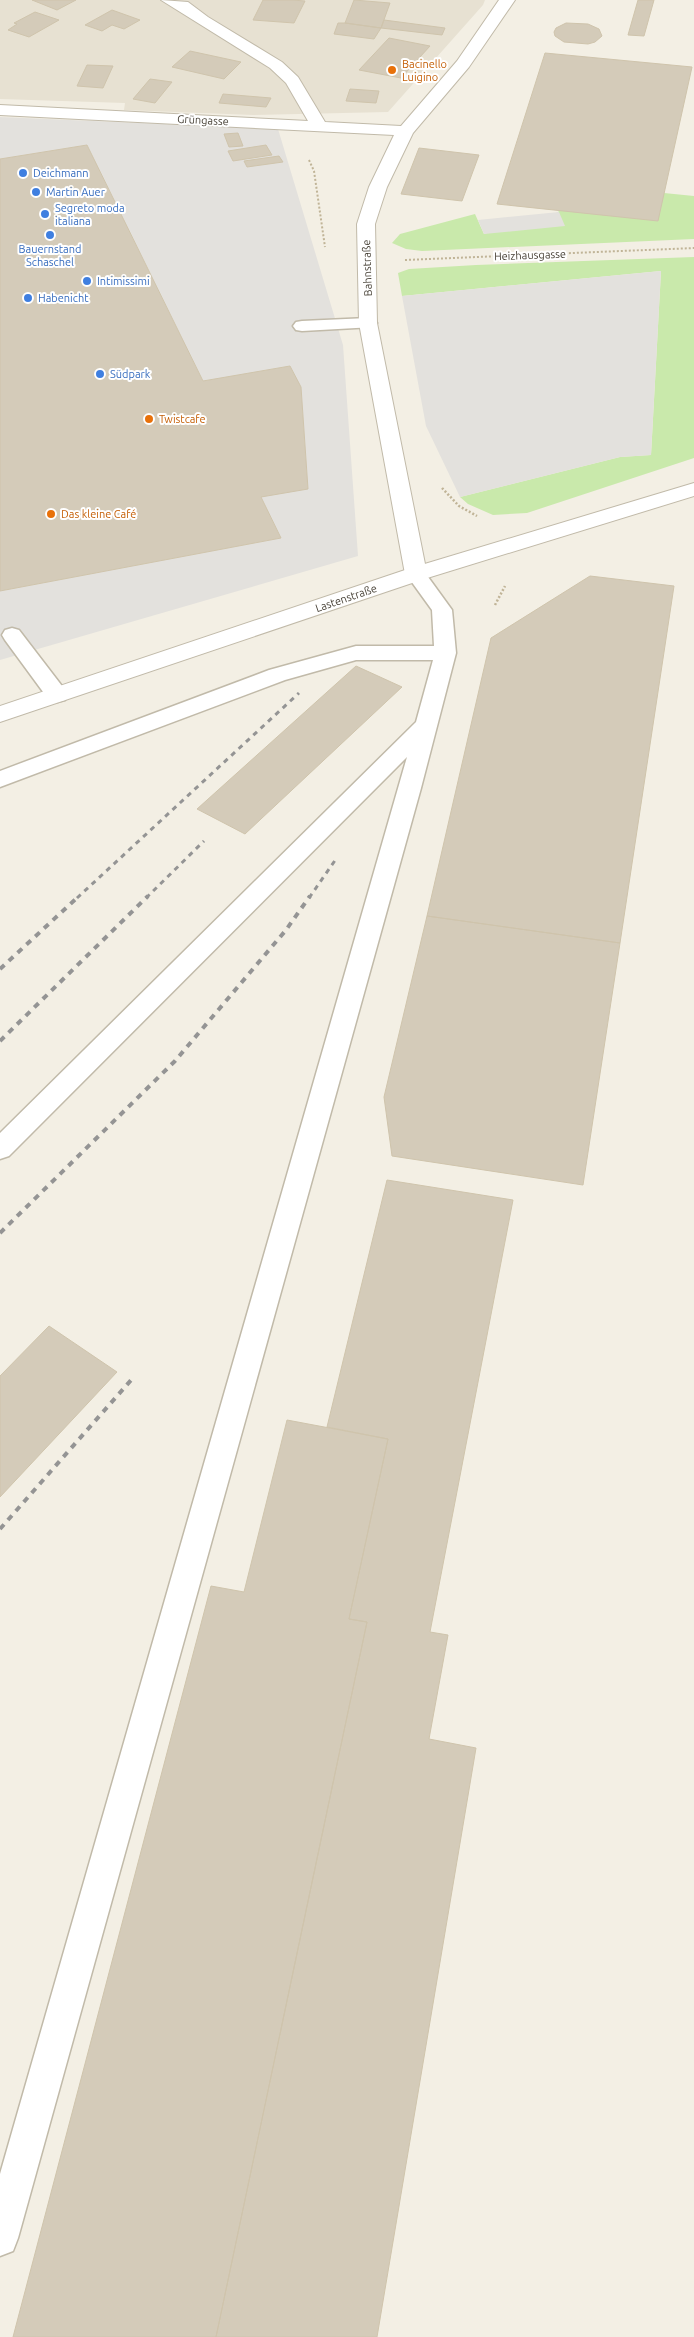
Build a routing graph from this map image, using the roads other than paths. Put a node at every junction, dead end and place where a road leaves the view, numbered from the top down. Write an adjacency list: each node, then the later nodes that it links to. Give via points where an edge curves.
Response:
1 (507, 0): 5 (street, Bahnstraße, via 463,64)
2 (180, 2): 4 (street, via 202,20 276,65 292,80)
3 (0, 110): 4 (street, Grüngasse)
4 (318, 125): 5 (street, Grüngasse)
5 (405, 132): 6 (street, Bahnstraße, via 378,186 366,224)
6 (368, 323): 7 (lane); 9 (street, Bahnstraße)
7 (302, 326)
8 (694, 489): 9 (street, Lastenstraße)
9 (416, 574): 11 (lane, via 442,610); 12 (street, Lastenstraße)
10 (12, 635): 12 (lane)
11 (445, 653): 14 (lane); 15 (lane, via 356,653 295,670)
12 (57, 695): 13 (street, Lastenstraße)
13 (0, 714)
14 (426, 724): 16 (lane); 17 (lane)
15 (0, 779)
16 (0, 1149)
17 (0, 2238)

